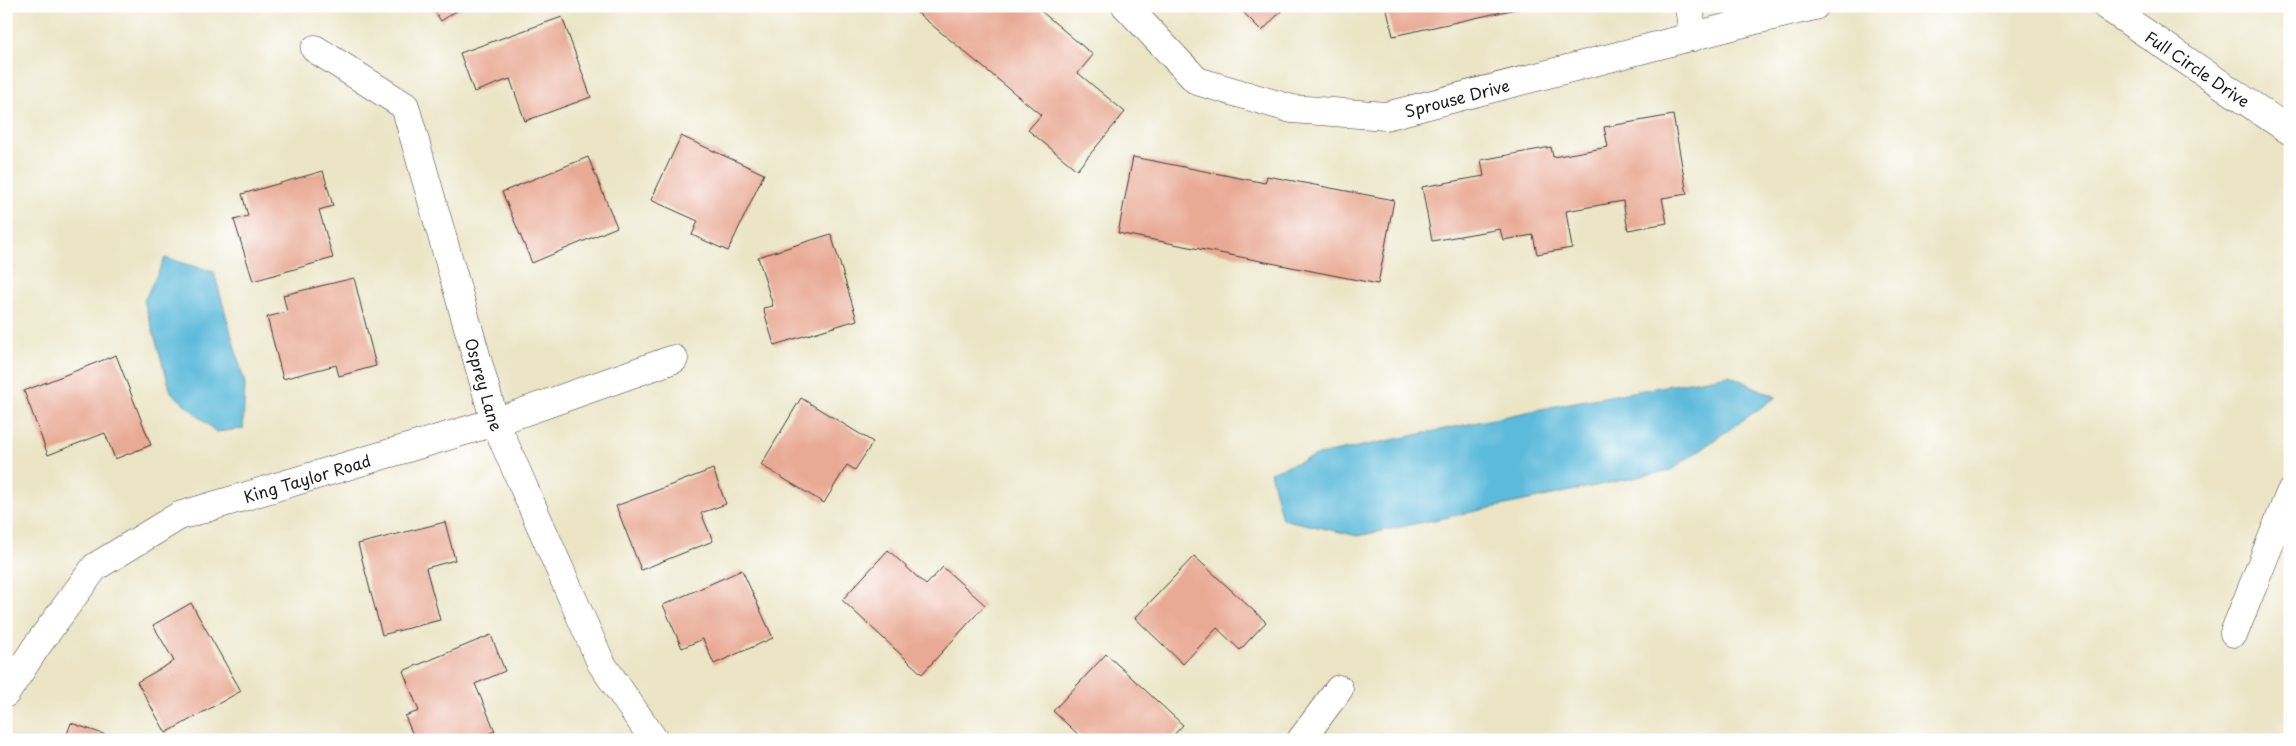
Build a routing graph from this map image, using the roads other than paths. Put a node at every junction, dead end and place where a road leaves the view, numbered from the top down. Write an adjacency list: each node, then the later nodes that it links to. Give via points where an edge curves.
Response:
1 (1126, 6): 5 (street, Sprouse Drive, via 1197,81 1292,109 1386,116)
2 (1689, 6): 5 (street)
3 (1815, 6): 5 (street, Sprouse Drive)
4 (2106, 6): 7 (street, Full Circle Drive)
5 (1693, 37)
6 (316, 49): 9 (street, Osprey Lane, via 406,106)
7 (2290, 131)
8 (674, 359): 9 (street, King Taylor Road)
9 (495, 422): 13 (street, King Taylor Road, via 179,516 95,567); 14 (street, Osprey Lane, via 601,663)
10 (2290, 493): 11 (street)
11 (2234, 632)
12 (1339, 690): 15 (street)
13 (6, 693)
14 (654, 740)
15 (1301, 740)

